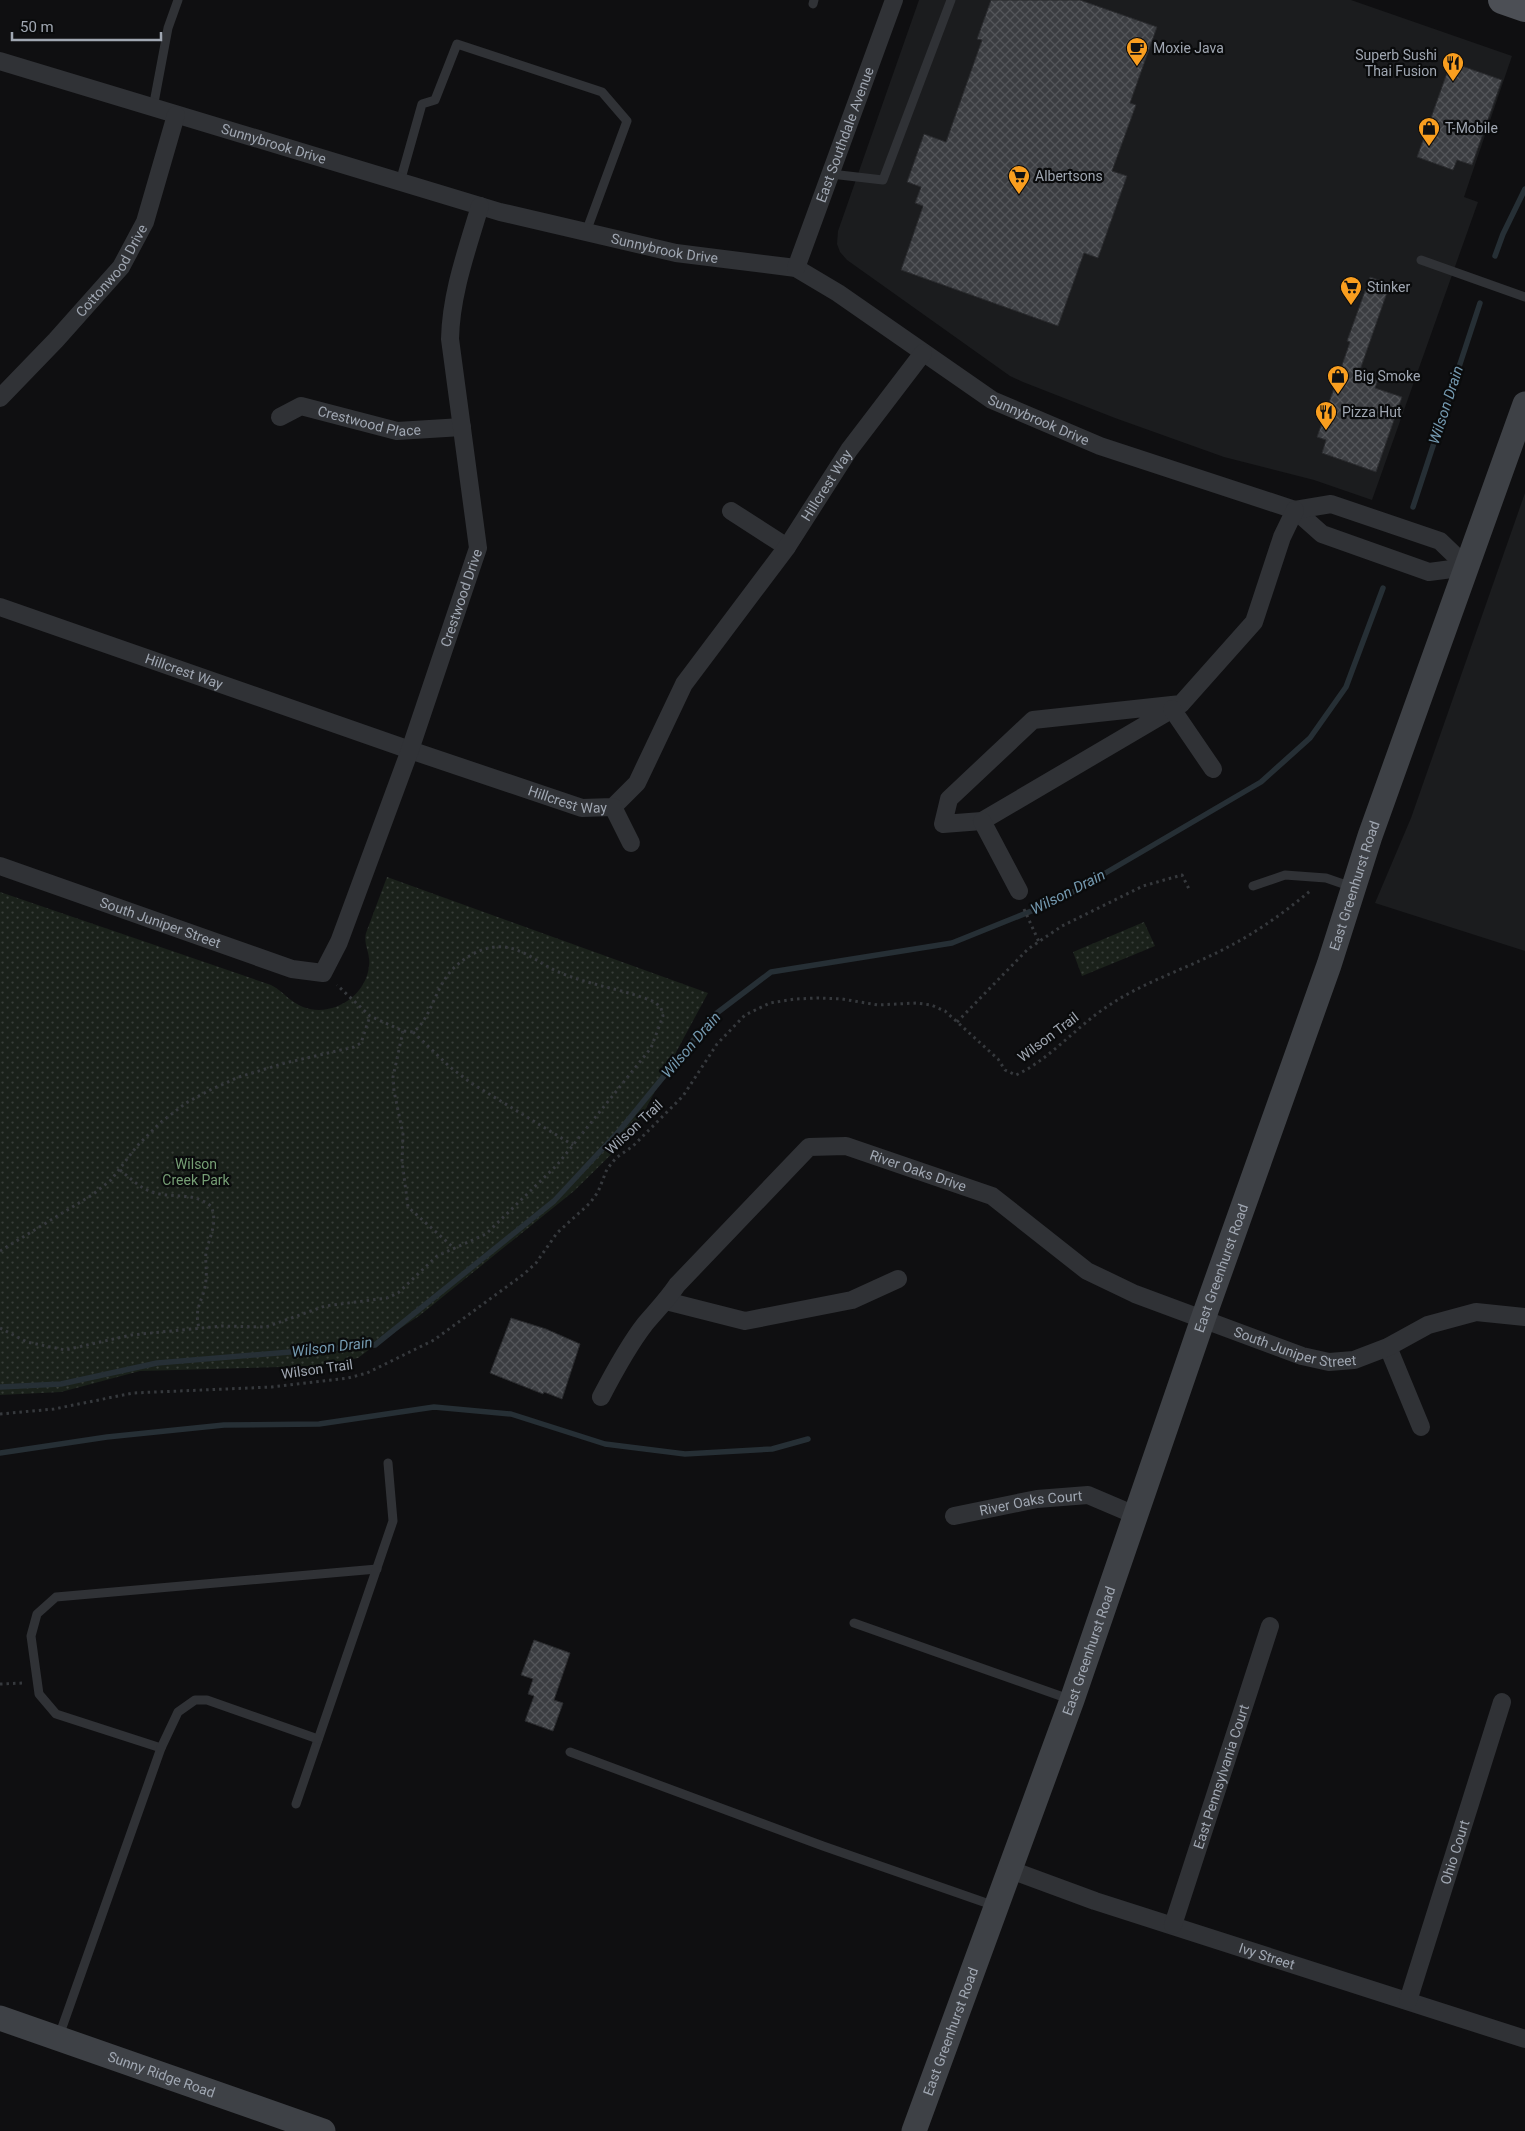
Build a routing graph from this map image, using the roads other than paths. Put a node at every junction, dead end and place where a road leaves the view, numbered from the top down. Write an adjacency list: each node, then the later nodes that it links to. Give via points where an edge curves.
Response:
1 (178, 0): 7 (lane, via 168,28)
2 (894, 0): 9 (street, East Southdale Avenue)
3 (951, 0): 9 (lane, via 883,180)
4 (1502, 0): 5 (main road)
5 (1525, 8)
6 (0, 62): 7 (street, Sunnybrook Drive)
7 (153, 108): 8 (street, Sunnybrook Drive)
8 (176, 115): 10 (street, Sunnybrook Drive); 17 (street, Cottonwood Drive, via 145,222 121,268)
9 (831, 174): 14 (street, East Southdale Avenue)
10 (400, 182): 11 (street, Sunnybrook Drive); 12 (lane, via 422,104 434,100 458,44 602,92 627,120)
11 (480, 206): 12 (street, Sunnybrook Drive); 20 (street, Crestwood Drive, via 456,286 451,318 450,339)
12 (586, 232): 14 (street, Sunnybrook Drive, via 676,253)
13 (1421, 260): 15 (lane)
14 (796, 268): 16 (street, Sunnybrook Drive, via 838,293)
15 (1525, 297)
16 (923, 353): 21 (street, Sunnybrook Drive, via 992,400 1100,446); 23 (street, Hillcrest Way, via 849,450)
17 (0, 398)
18 (1525, 404): 24 (main road, East Greenhurst Road)
19 (280, 417): 20 (street, Crestwood Place, via 302,406 397,431)
20 (462, 427): 27 (street, Crestwood Drive, via 478,548)
21 (1295, 510): 24 (street, Sunnybrook Drive, via 1322,534 1429,572); 24 (street, Sunnybrook Drive, via 1331,504 1440,541); 26 (street, via 1282,537 1254,622)
22 (731, 511): 23 (street)
23 (787, 547): 29 (street, Hillcrest Way, via 684,684 636,783)
24 (1467, 566): 34 (main road, East Greenhurst Road)
25 (0, 607): 27 (street, Hillcrest Way)
26 (1177, 707): 28 (street); 30 (street); 30 (street, via 1033,720 949,799 943,824)
27 (410, 750): 29 (street, Hillcrest Way, via 582,808); 36 (street, Crestwood Drive, via 339,942)
28 (1213, 769)
29 (613, 807): 31 (street)
30 (982, 821): 35 (street)
31 (631, 843)
32 (0, 866): 36 (street, South Juniper Street, via 292,969)
33 (1253, 886): 34 (lane, via 1285,876 1326,878)
34 (1353, 888): 40 (main road, East Greenhurst Road, via 1329,965)
35 (1021, 899)
36 (323, 973)
37 (898, 1279): 38 (street, via 852,1300 745,1321)
38 (666, 1301): 40 (street, River Oaks Drive, via 677,1285 809,1147 846,1146 992,1196 1087,1271 1134,1294); 42 (street, River Oaks Drive, via 645,1325)
39 (1525, 1317): 41 (street, South Juniper Street, via 1476,1312 1428,1325)
40 (1203, 1319): 41 (street, South Juniper Street, via 1302,1356 1329,1362 1354,1360); 45 (main road, East Greenhurst Road)
41 (1388, 1347): 43 (street)
42 (601, 1397)
43 (1421, 1426)
44 (388, 1463): 47 (lane, via 393,1522)
45 (1134, 1515): 46 (street, River Oaks Court, via 1088,1495 1037,1499); 50 (main road, East Greenhurst Road)
46 (954, 1516)
47 (376, 1569): 52 (lane); 53 (lane, via 56,1598 37,1614 31,1636 39,1694 56,1714)
48 (854, 1623): 50 (lane)
49 (1270, 1626): 58 (street, East Pennsylvania Court)
50 (1072, 1700): 56 (main road, East Greenhurst Road)
51 (1502, 1702): 59 (street, Ohio Court)
52 (318, 1739): 53 (lane, via 207,1700 195,1700 178,1712); 55 (lane)
53 (161, 1748): 61 (lane)
54 (570, 1752): 57 (lane)
55 (296, 1804)
56 (1011, 1870): 57 (main road, East Greenhurst Road); 58 (street, Ivy Street)
57 (997, 1907): 64 (main road, East Greenhurst Road)
58 (1173, 1925): 59 (street, Ivy Street)
59 (1408, 2001): 62 (street, Ivy Street)
60 (0, 2018): 61 (main road, Sunny Ridge Road)
61 (58, 2038): 63 (main road, Sunny Ridge Road)
62 (1525, 2039)
63 (323, 2131)
64 (914, 2131)

